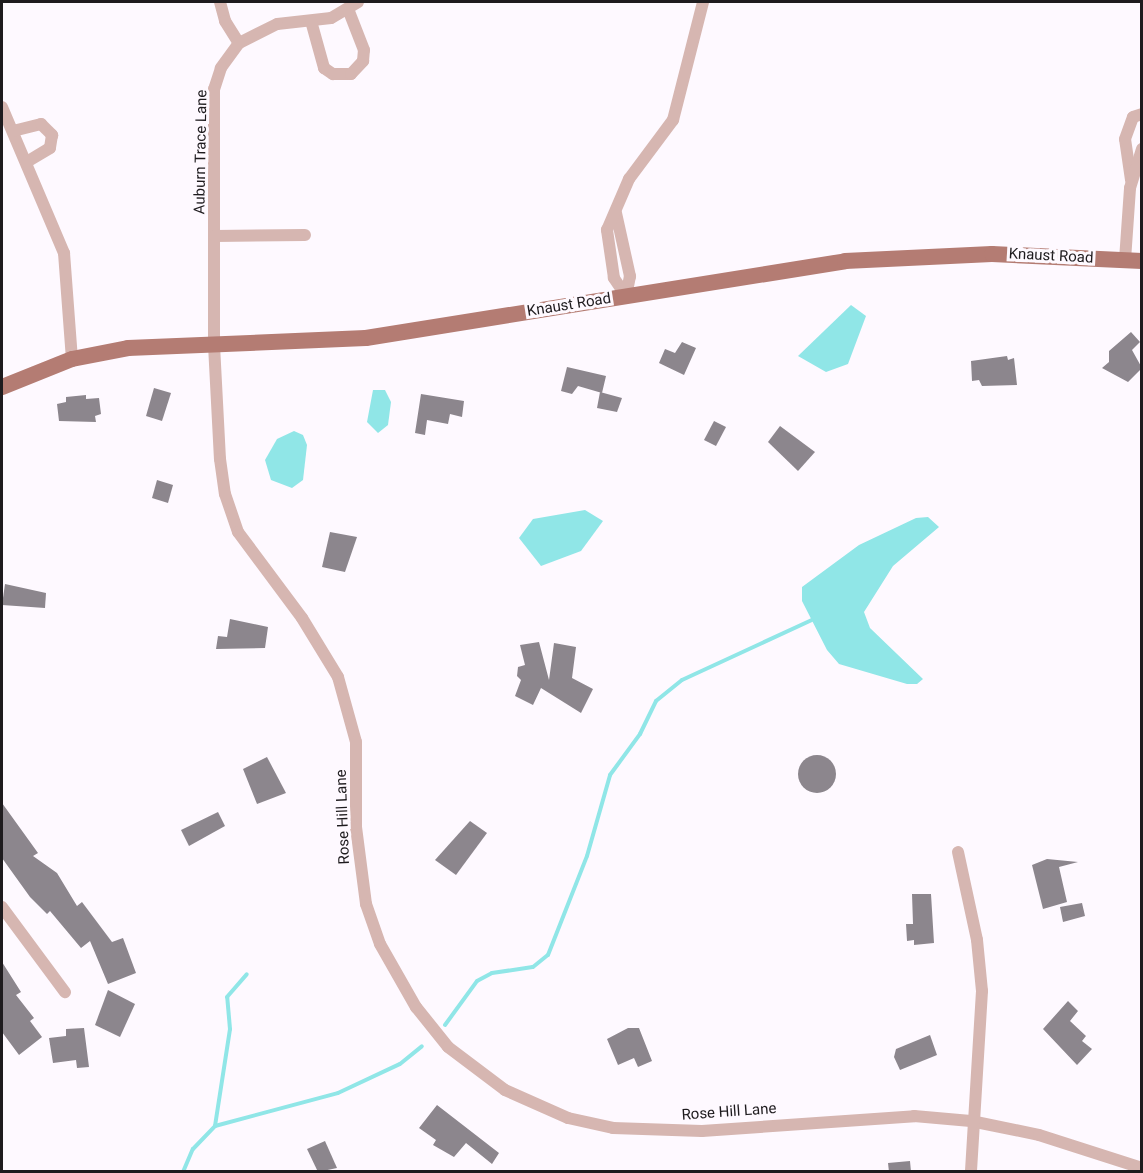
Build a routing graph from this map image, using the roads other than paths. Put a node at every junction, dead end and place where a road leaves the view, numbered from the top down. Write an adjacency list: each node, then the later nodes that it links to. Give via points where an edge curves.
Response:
1 (220, 2): 5 (street)
2 (703, 2): 15 (street, via 673,120 629,179 607,230 614,278)
3 (353, 5): 4 (street, Auburn Trace Lane); 4 (street, Auburn Trace Lane, via 364,50 363,61 351,74 333,74 324,68)
4 (311, 21): 5 (street, Auburn Trace Lane, via 277,24)
5 (239, 43): 13 (street, Auburn Trace Lane, via 221,68 214,89)
6 (2, 107): 8 (street)
7 (1142, 114): 11 (street, via 1133,117 1125,139)
8 (13, 131): 10 (street); 10 (street, via 41,124 52,135 50,148)
9 (1142, 149): 11 (street)
10 (27, 162): 17 (street, via 64,253)
11 (1131, 181): 14 (street)
12 (305, 235): 13 (street)
13 (215, 236): 16 (street, Auburn Trace Lane)
14 (1133, 261): 15 (main road, Knaust Road, via 992,254 880,258)
15 (627, 296): 16 (main road, Knaust Road, via 366,338)
16 (214, 345): 17 (main road, Knaust Road, via 128,348); 22 (street, Rose Hill Lane, via 225,494 238,532 302,618 338,677 356,742 356,827 366,904 394,971 448,1047 476,1071 537,1106 613,1128 702,1131 860,1117)
17 (72, 359): 18 (main road, Knaust Road)
18 (2, 387)
19 (958, 852): 22 (street, via 977,940 982,991)
20 (2, 907): 21 (street)
21 (65, 992)
22 (971, 1121): 23 (street, Rose Hill Lane, via 1039,1135); 24 (street)
23 (1142, 1168)
24 (970, 1172)

